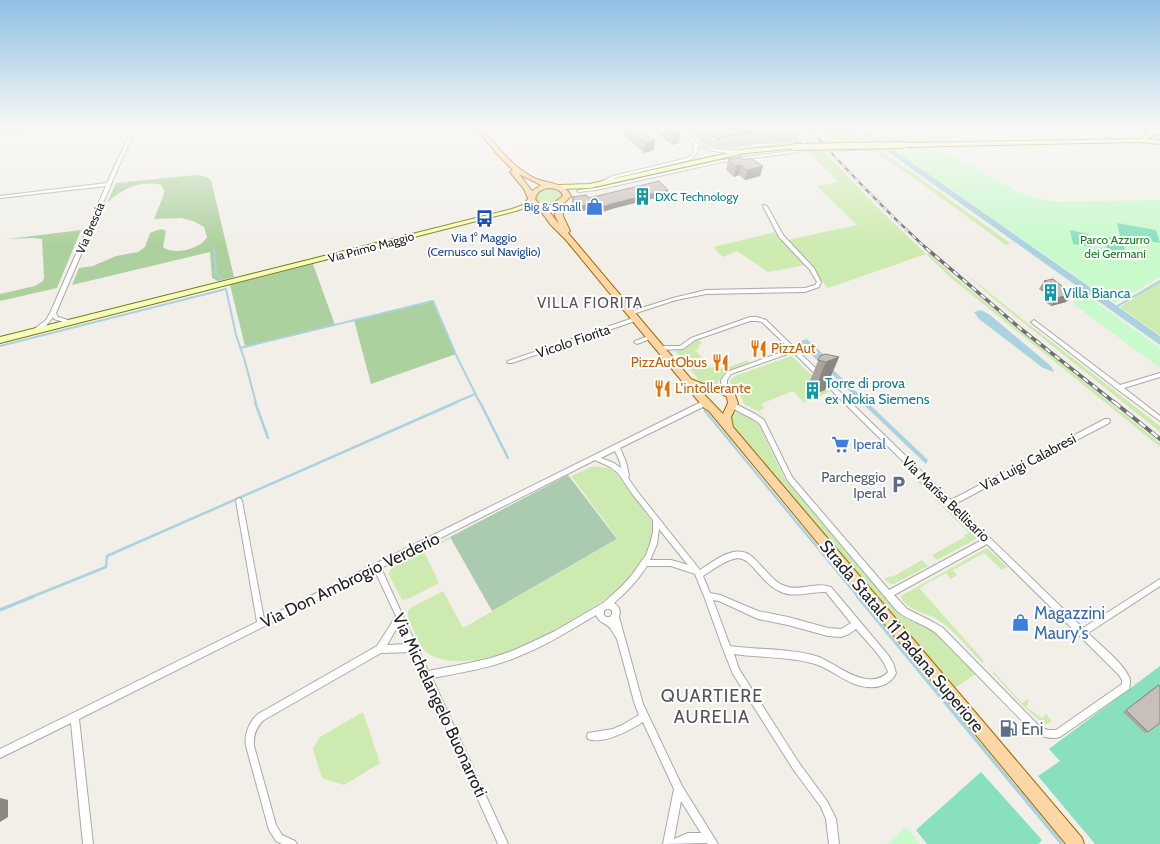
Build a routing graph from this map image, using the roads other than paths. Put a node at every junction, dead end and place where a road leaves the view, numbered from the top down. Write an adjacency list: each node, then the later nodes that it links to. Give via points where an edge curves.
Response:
1 (117, 166): 7 (street, Via Brescia)
2 (510, 166): 15 (main road)
3 (513, 166): 9 (main road, via 522,174)
4 (658, 166): 8 (street, via 614,177)
5 (677, 166): 8 (main road)
6 (694, 166): 12 (street)
7 (109, 184): 14 (street); 21 (street, Via Brescia)
8 (599, 184): 10 (main road)
9 (549, 186): 11 (main road); 15 (main road, via 536,189)
10 (590, 186): 11 (main road); 12 (main road)
11 (559, 187): 13 (main road, via 566,191)
12 (578, 191): 13 (main road)
13 (567, 196): 16 (main road)
14 (0, 197)
15 (531, 198): 18 (main road, via 532,203); 19 (main road, Via Primo Maggio, via 525,206)
16 (559, 205): 18 (main road, via 550,208); 20 (main road, Strada Statale 11 Padana Superiore, via 560,219)
17 (765, 206): 22 (street, Vicolo Fiorita, via 781,236 815,273 819,282 817,286 807,290 706,292 675,299)
18 (540, 207): 19 (main road, Via Primo Maggio); 20 (main road, Strada Statale 11 Padana Superiore)
19 (514, 210): 23 (main road, Via Primo Maggio)
20 (571, 240): 22 (main road, Strada Statale 11 Padana Superiore)
21 (53, 313): 23 (street, via 60,320); 25 (street, via 44,324)
22 (634, 316): 26 (main road, Strada Statale 11 Padana Superiore); 31 (street, Vicolo Fiorita)
23 (78, 321): 25 (main road, Via Primo Maggio)
24 (1034, 322): 34 (street)
25 (32, 332): 27 (main road, Via Primo Maggio)
26 (651, 337): 28 (street); 29 (main road, Strada Statale 11 Padana Superiore)
27 (0, 340)
28 (637, 342)
29 (660, 348): 30 (street, Via Marisa Bellisario, via 681,348 694,339 750,319 761,320); 33 (main road, Strada Statale 11 Padana Superiore)
30 (793, 350): 35 (street, via 729,373 724,378); 45 (street, Via Marisa Bellisario)
31 (510, 362)
32 (1160, 375): 34 (street)
33 (686, 380): 35 (main road, Strada Statale 11 Padana Superiore, via 702,387); 36 (main road, Strada Statale 11 Padana Superiore)
34 (1119, 388): 38 (street)
35 (720, 390): 36 (main road, via 707,392 704,397); 37 (main road, via 732,398)
36 (706, 405): 37 (main road, via 721,411); 40 (main road, Strada Statale 11 Padana Superiore); 41 (street, Via Don Ambrogio Verderio)
37 (731, 407): 40 (main road, via 726,417); 53 (street, via 762,422 790,479)
38 (1160, 420)
39 (1107, 421): 45 (street, Via Luigi Calabresi)
40 (729, 429): 80 (main road, Strada Statale 11 Padana Superiore)
41 (617, 448): 42 (street, Via Don Ambrogio Verderio); 43 (street)
42 (596, 458): 43 (street, via 615,467); 49 (street, Via Don Ambrogio Verderio)
43 (628, 482): 46 (street)
44 (238, 501): 60 (street)
45 (950, 503): 47 (street, Via Marisa Bellisario)
46 (656, 519): 48 (street, via 655,537); 50 (street)
47 (988, 540): 53 (street); 62 (street, Via Marisa Bellisario)
48 (645, 563): 50 (street, via 679,564); 52 (street)
49 (377, 567): 57 (street, Via Michelangelo Buonarroti); 60 (street, Via Don Ambrogio Verderio)
50 (698, 573): 54 (street); 61 (street, via 729,557 741,554 782,589 797,592 828,589)
51 (1160, 582): 62 (street)
52 (624, 589): 55 (street); 56 (street)
53 (888, 594): 62 (street, Via Marisa Bellisario, via 906,613 940,631 1035,728 1048,734 1057,734 1126,684 1122,672)
54 (708, 596): 61 (street, via 720,598 758,615 828,632 841,633); 66 (street)
55 (604, 607): 56 (street, via 611,606); 58 (street, via 600,615); 59 (street)
56 (615, 613): 58 (street, via 612,620); 63 (street)
57 (399, 618): 64 (street); 65 (street, Via Michelangelo Buonarroti)
58 (605, 620): 59 (street, via 589,619); 63 (street, via 616,630)
59 (578, 622): 67 (street, via 507,657)
60 (261, 624): 68 (street, Via Don Ambrogio Verderio)
61 (857, 624): 66 (street, via 886,658 892,670 891,677 885,681 863,682 852,679 825,664 801,657)
62 (1082, 633)
63 (623, 647): 69 (street)
64 (380, 648): 65 (street); 75 (street, via 261,717 251,729 250,746 272,827 279,838)
65 (413, 648): 67 (street, Via Michelangelo Buonarroti)
66 (727, 649): 79 (street, via 741,680 827,809 832,823)
67 (426, 675): 76 (street, Via Michelangelo Buonarroti)
68 (75, 716): 71 (street, Via Don Ambrogio Verderio); 74 (street)
69 (644, 717): 70 (street, via 618,732); 72 (street)
70 (591, 736)
71 (0, 754)
72 (679, 789): 73 (street); 77 (street)
73 (711, 841): 78 (street, via 688,838)
74 (88, 844)
75 (292, 844)
76 (503, 844)
77 (668, 844)
78 (674, 844)
79 (834, 844)
80 (1076, 844)

